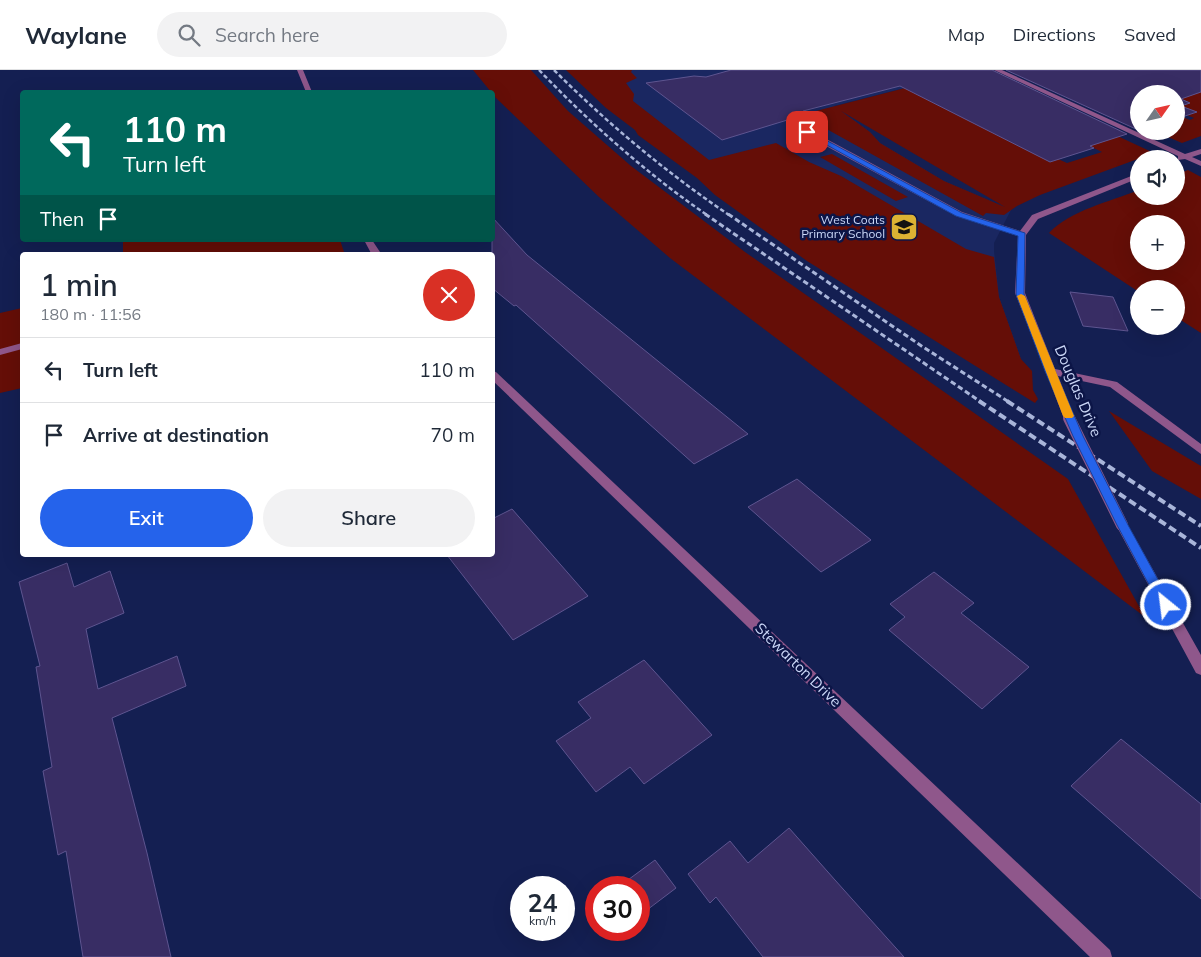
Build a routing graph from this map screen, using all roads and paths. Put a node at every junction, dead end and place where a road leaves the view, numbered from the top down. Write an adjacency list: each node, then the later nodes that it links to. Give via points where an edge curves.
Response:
1 (300, 70): 3 (street)
2 (997, 70): 6 (street)
3 (308, 90)
4 (790, 122): 9 (street, via 959,214)
5 (1201, 151): 6 (street)
6 (1186, 157): 7 (street)
7 (1201, 164)
8 (1130, 179): 9 (street, via 1035,217)
9 (1022, 235): 12 (street, Douglas Drive, via 1020,294)
10 (20, 347): 11 (street)
11 (0, 352)
12 (1050, 371): 14 (street, via 1113,384); 15 (street, Douglas Drive, bridge, via 1069,418 1122,525)
13 (495, 377): 16 (street, Stewarton Drive)
14 (1201, 450)
15 (1201, 669)
16 (1103, 957)

